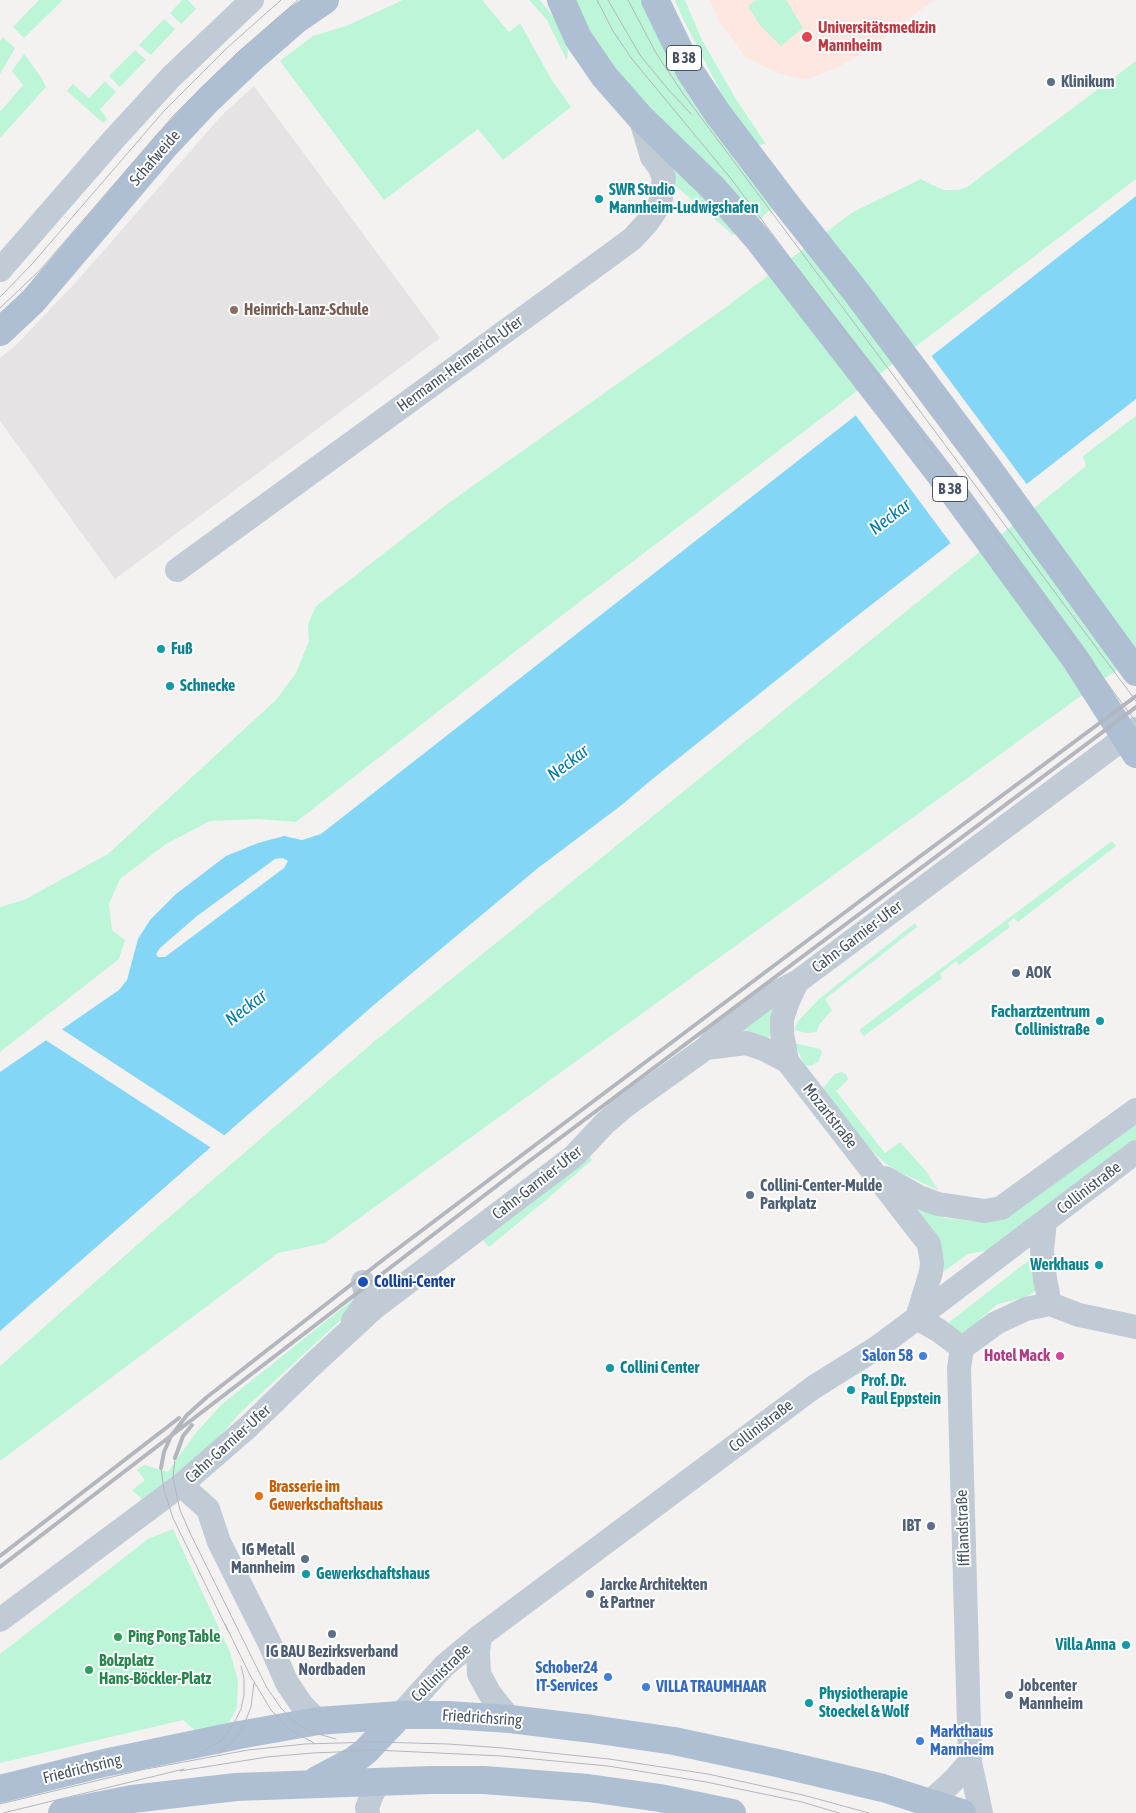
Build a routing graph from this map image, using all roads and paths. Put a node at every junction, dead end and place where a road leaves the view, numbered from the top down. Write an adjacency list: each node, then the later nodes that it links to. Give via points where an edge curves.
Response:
1 (252, 0): 6 (street, via 171,77)
2 (325, 0): 7 (main road, Schafweide, via 250,60 208,100 33,301)
3 (561, 0): 5 (main road, B 38, via 578,38 604,76)
4 (655, 0): 9 (main road, B 38, via 703,91 979,456)
5 (640, 117): 8 (street, Hermann-Heimerich-Ufer, via 652,157 664,178 660,204 632,238); 10 (main road, B 38, via 713,188 757,238 965,509)
6 (0, 270)
7 (0, 332)
8 (177, 570)
9 (1136, 672)
10 (1135, 744): 11 (street, Cahn-Garnier-Ufer)
11 (797, 982): 12 (street, Cahn-Garnier-Ufer, via 768,996); 13 (street, Mozartstraße, via 782,1019)
12 (706, 1048): 13 (street, Mozartstraße, via 746,1043); 22 (street, Cahn-Garnier-Ufer, via 625,1106 574,1156 402,1287 381,1290 363,1282 365,1304 335,1343 248,1428)
13 (787, 1061): 16 (street, Mozartstraße)
14 (1136, 1110): 16 (street, Mozartstraße, via 1001,1208 985,1211 938,1204)
15 (1136, 1152): 17 (street, Collinistraße)
16 (874, 1171): 19 (street, Mozartstraße, via 928,1244 931,1272)
17 (1045, 1221): 18 (street, via 1042,1250); 19 (street, Collinistraße)
18 (1050, 1304): 20 (street, via 1079,1315); 21 (street, via 1026,1309 996,1323)
19 (918, 1318): 21 (street); 24 (street, Collinistraße, via 814,1387)
20 (1136, 1327)
21 (962, 1348): 28 (street, Ifflandstraße, via 959,1368)
22 (181, 1485): 23 (street, Cahn-Garnier-Ufer); 27 (street, via 208,1508 219,1542 287,1683)
23 (0, 1620)
24 (480, 1636): 25 (street, Collinistraße, via 444,1666); 26 (street, via 480,1674 490,1694)
25 (400, 1716): 26 (main road, Friedrichsring); 27 (main road, Friedrichsring); 30 (main road, via 366,1752)
26 (510, 1719): 32 (main road, Friedrichsring, via 674,1741 836,1776)
27 (318, 1721): 31 (main road, Friedrichsring, via 104,1763)
28 (970, 1762): 32 (street); 38 (street, Ifflandstraße)
29 (379, 1781): 30 (main road); 35 (street); 36 (main road, via 484,1780 588,1788)
30 (309, 1784): 33 (main road, via 236,1788)
31 (0, 1789)
32 (930, 1802): 37 (main road, Friedrichsring)
33 (137, 1806): 34 (main road)
34 (62, 1813)
35 (368, 1813)
36 (732, 1813)
37 (962, 1813)
38 (981, 1813)

